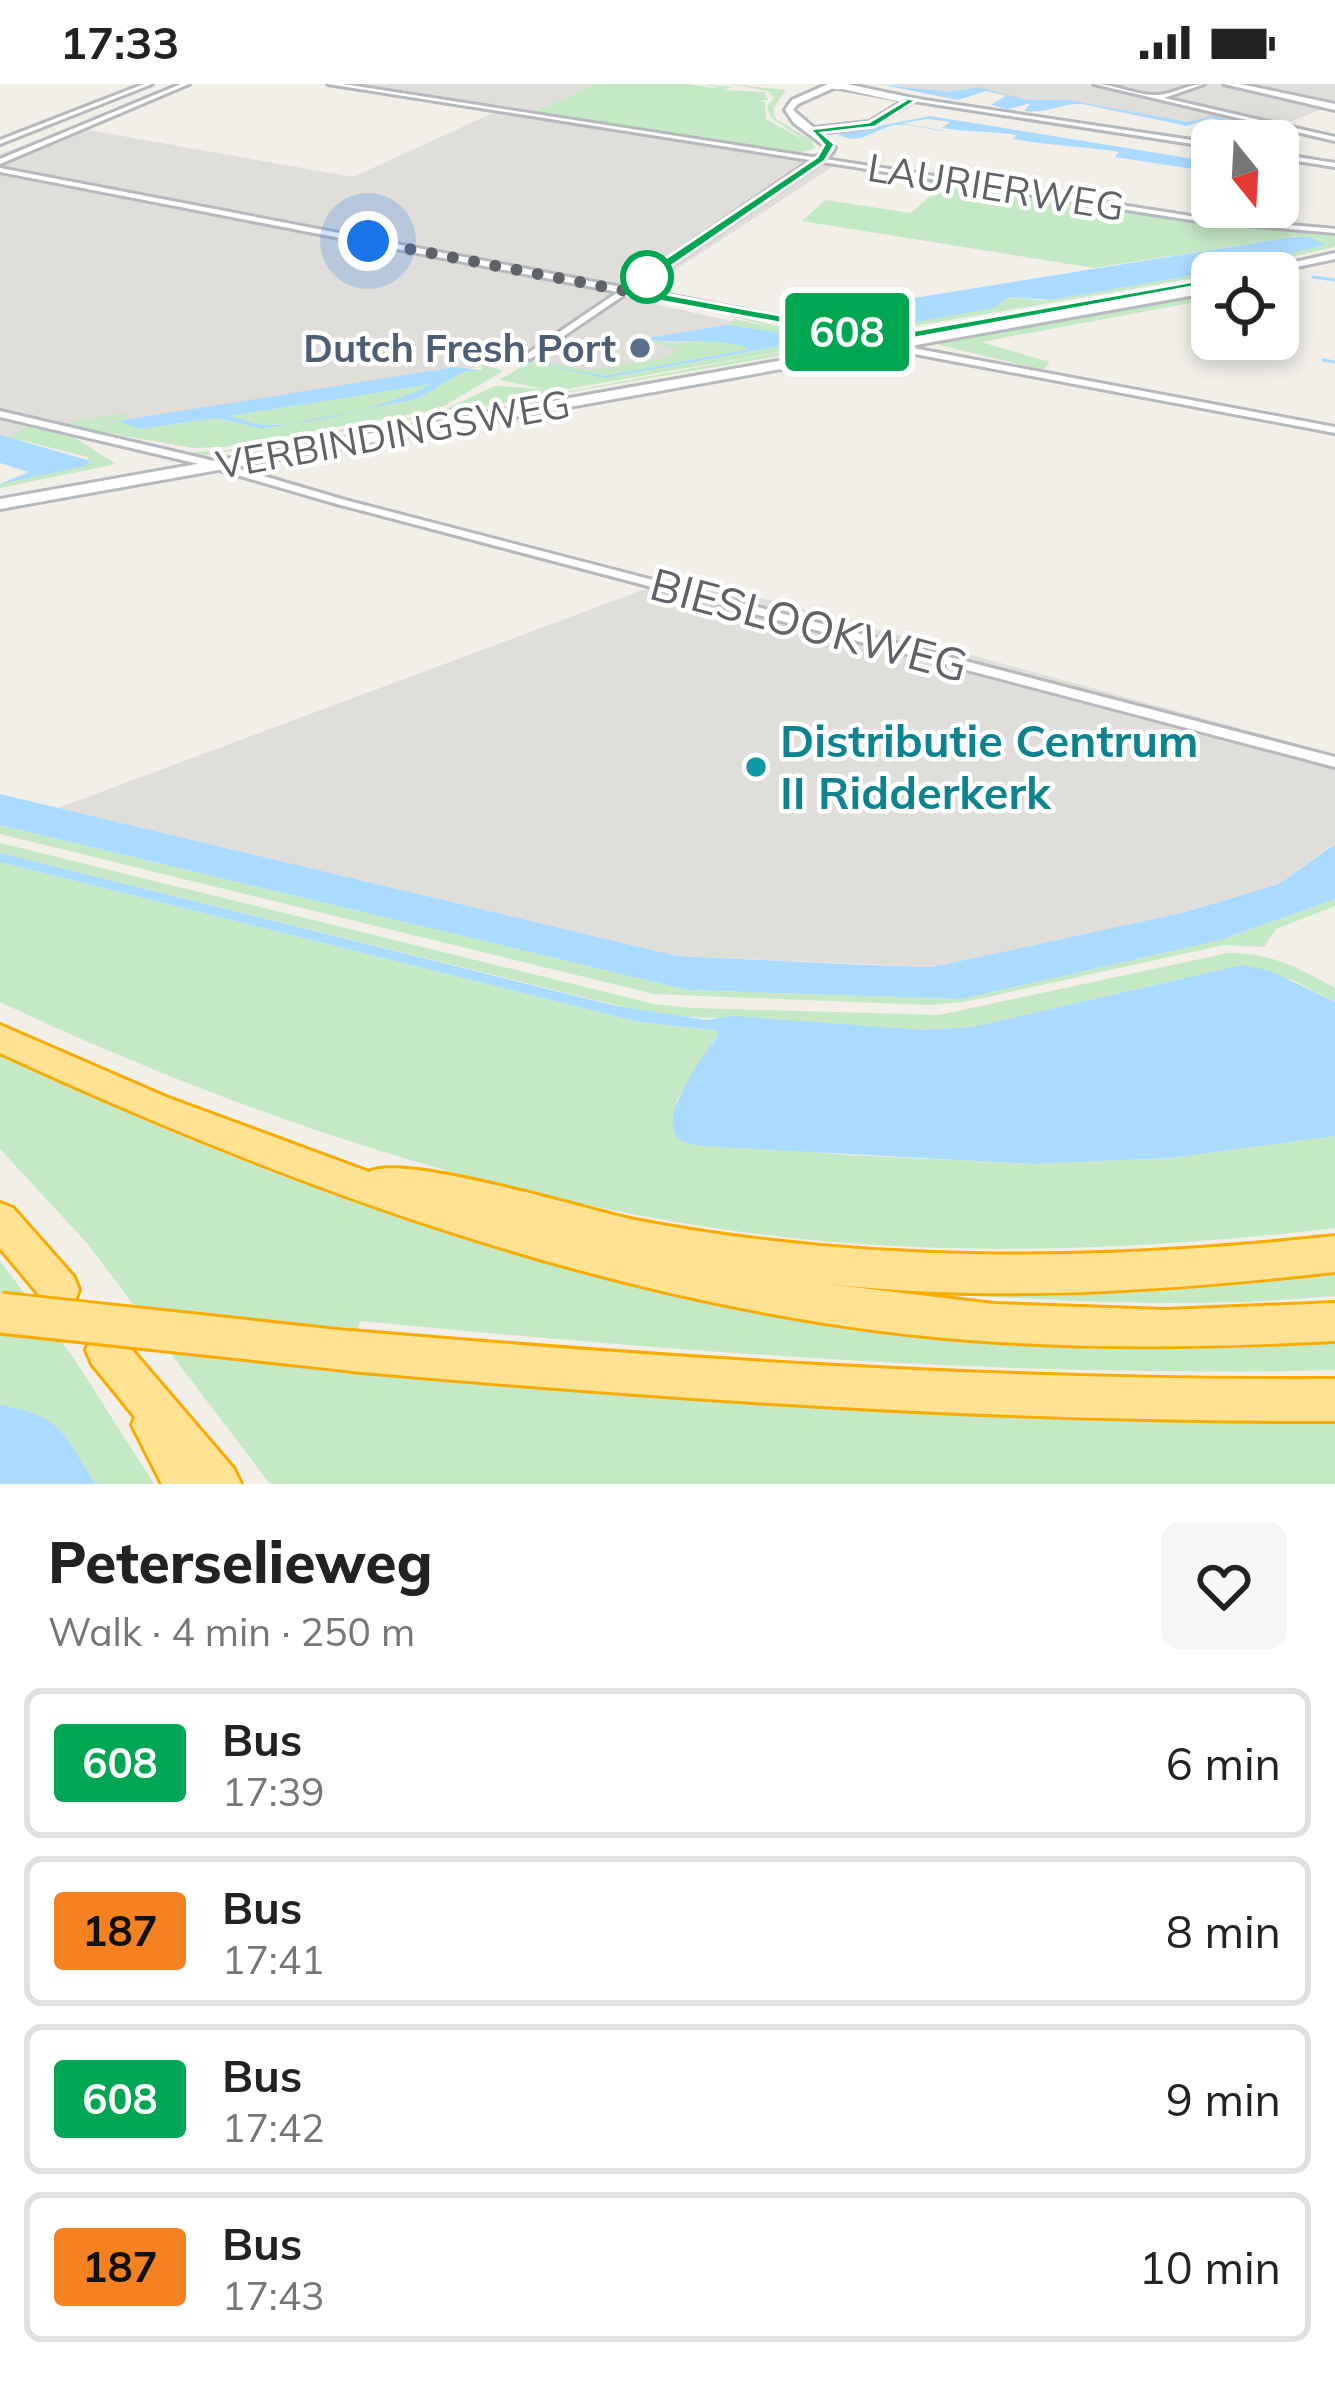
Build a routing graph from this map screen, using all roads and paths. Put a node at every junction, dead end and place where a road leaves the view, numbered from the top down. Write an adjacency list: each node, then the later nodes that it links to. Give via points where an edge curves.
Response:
1 (149, 84): 14 (street)
2 (186, 84): 19 (street)
3 (331, 84): 16 (street, LAURIERWEG)
4 (835, 84): 10 (street); 12 (street, via 790,108)
5 (1097, 84): 9 (street)
6 (1228, 84): 11 (street)
7 (1241, 84): 11 (street)
8 (1194, 85): 9 (street)
9 (1156, 98): 13 (street)
10 (913, 99): 12 (street, via 872,124); 15 (street)
11 (1335, 106)
12 (814, 131): 16 (street, via 829,144)
13 (1335, 139)
14 (1, 142)
15 (1191, 142)
16 (821, 159): 20 (street, LAURIERWEG, via 1191,218); 26 (street)
17 (1299, 159): 18 (street)
18 (1335, 165)
19 (0, 166): 26 (street)
20 (1335, 232)
21 (1335, 260): 22 (street); 23 (street)
22 (1299, 266)
23 (1299, 269)
24 (1191, 289): 29 (street, VERBINDINGSWEG)
25 (1191, 289): 30 (street, VERBINDINGSWEG)
26 (626, 291): 27 (street); 31 (street)
27 (799, 326): 28 (street); 29 (street)
28 (839, 342): 29 (street, VERBINDINGSWEG); 37 (street, VERBINDINGSWEG)
29 (887, 343): 30 (street, VERBINDINGSWEG); 32 (street); 38 (street, VERBINDINGSWEG)
30 (929, 344): 32 (street)
31 (530, 356)
32 (979, 360): 34 (street)
33 (0, 414): 35 (street)
34 (1335, 430)
35 (109, 440): 36 (street); 37 (street, BIESLOOKWEG)
36 (154, 464): 37 (street, VERBINDINGSWEG); 40 (street, VERBINDINGSWEG)
37 (201, 465): 38 (street, VERBINDINGSWEG); 39 (street, BIESLOOKWEG); 40 (street, VERBINDINGSWEG)
38 (249, 466): 39 (street, BIESLOOKWEG)
39 (284, 487): 41 (street, BIESLOOKWEG)
40 (0, 501)
41 (1335, 763)
42 (0, 1038): 43 (highway, via 175,1120)
43 (324, 1176): 45 (highway, via 432,1187 592,1228 760,1258 944,1274 1073,1275); 48 (highway, via 576,1249 882,1310 1162,1331)
44 (0, 1220): 46 (highway)
45 (1335, 1254)
46 (60, 1290)
47 (0, 1313): 49 (highway, bridge, via 606,1372 1115,1401)
48 (1335, 1322)
49 (1335, 1400)
50 (186, 1484): 51 (highway, via 114,1360)
51 (219, 1484)

